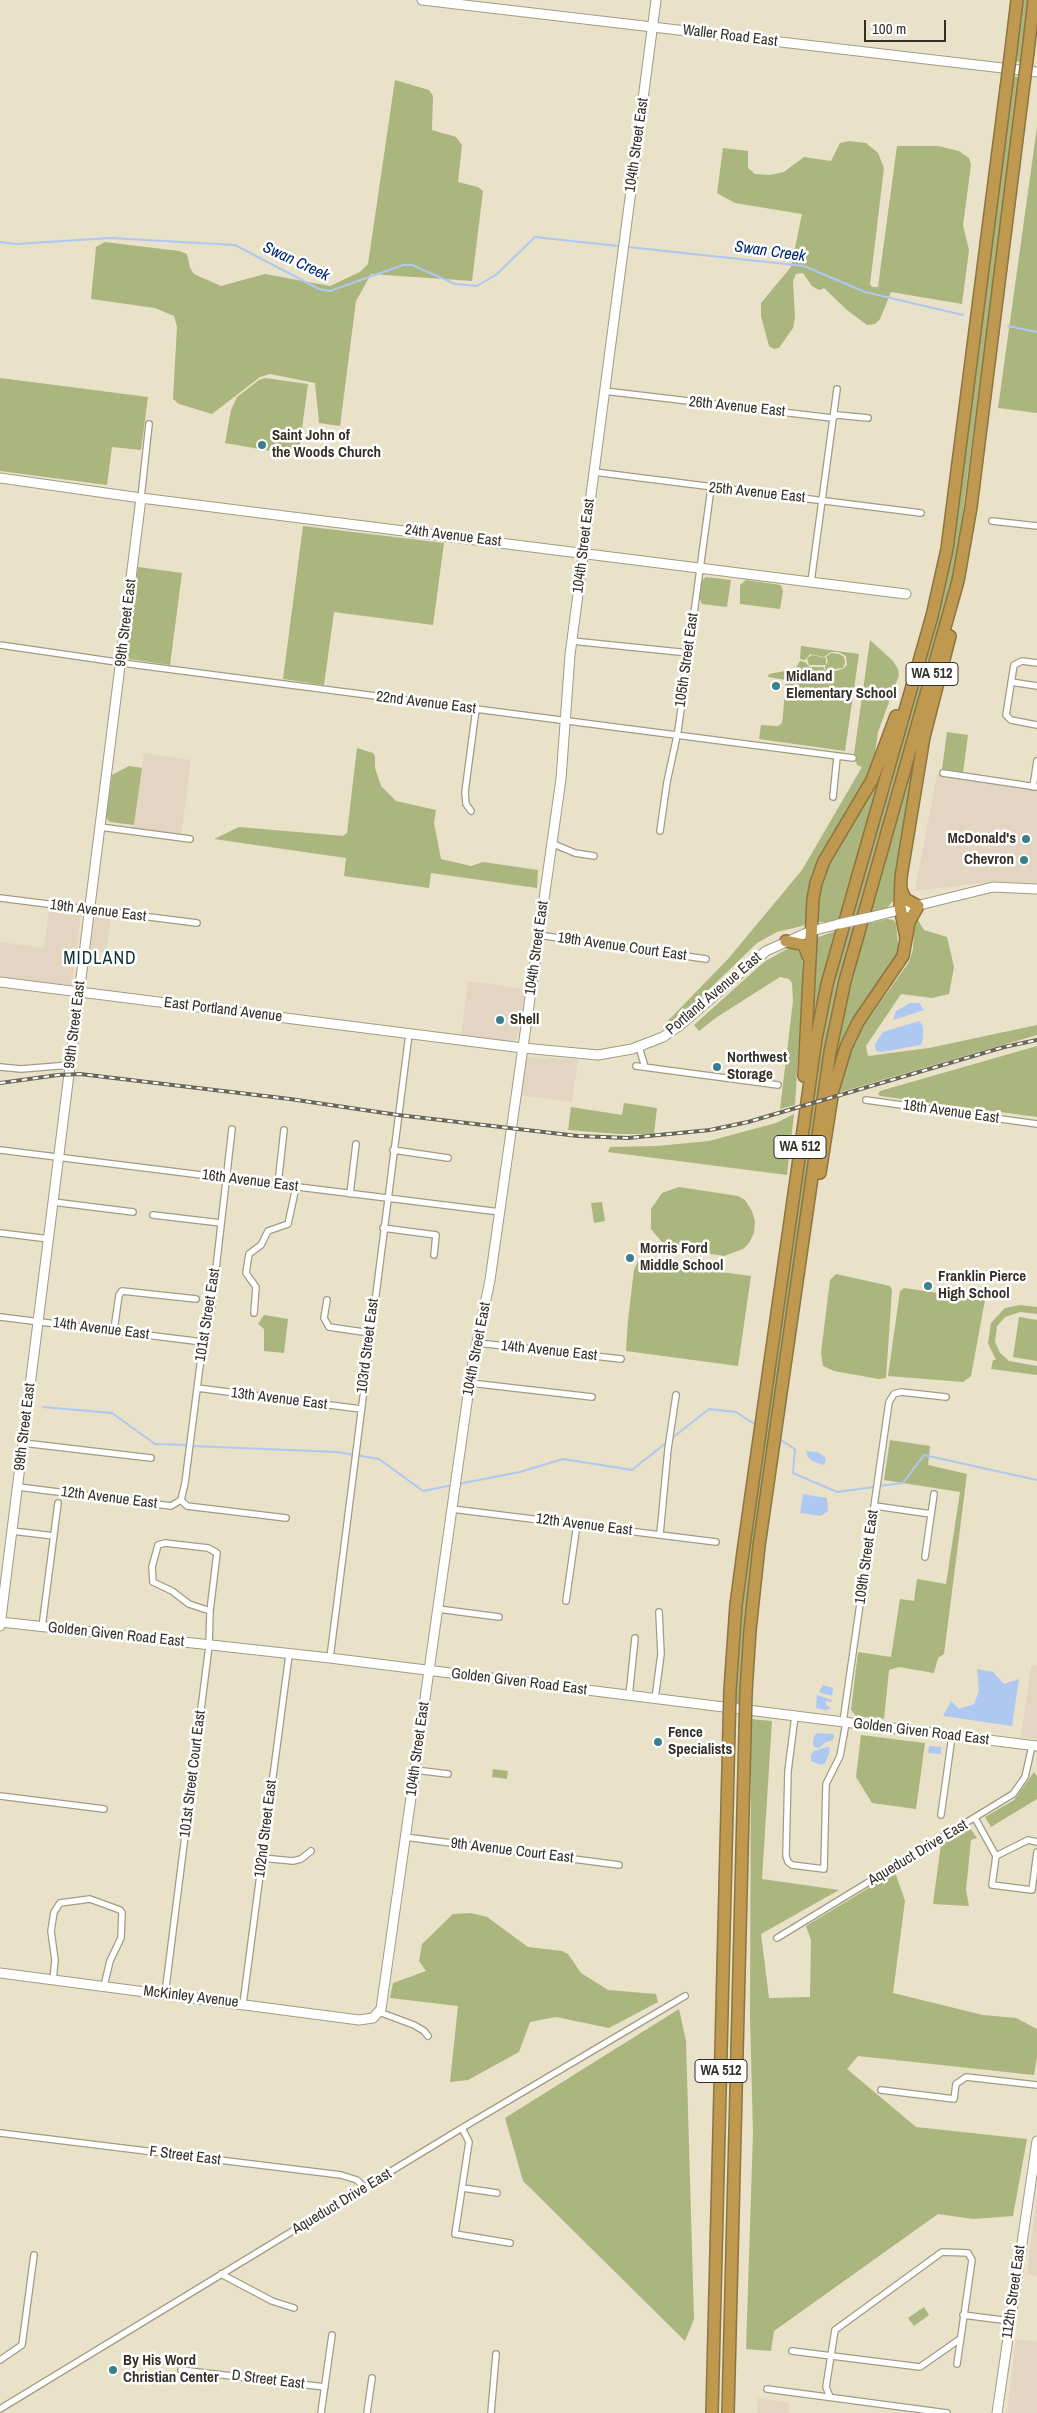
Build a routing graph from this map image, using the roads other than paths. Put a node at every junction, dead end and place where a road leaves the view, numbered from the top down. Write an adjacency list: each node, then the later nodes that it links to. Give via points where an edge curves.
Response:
1 (422, 0): 5 (street, Waller Road East)
2 (656, 0): 5 (street, 104th Street East)
3 (1017, 0): 25 (highway, WA 512, bridge, via 950,531)
4 (1034, 0): 20 (highway, WA 512, bridge)
5 (652, 26): 6 (street, Waller Road East); 8 (street, 104th Street East)
6 (1037, 72)
7 (837, 390): 9 (street)
8 (604, 391): 9 (street, 26th Avenue East); 12 (street, 104th Street East)
9 (832, 418): 10 (street, 26th Avenue East, via 837,415); 16 (street)
10 (868, 418)
11 (149, 424): 15 (street, 99th Street East)
12 (594, 472): 14 (street, 25th Avenue East); 21 (street, 104th Street East)
13 (0, 478): 15 (street, 24th Avenue East)
14 (711, 488): 16 (street, 25th Avenue East); 22 (street, 105th Street East)
15 (141, 498): 21 (street, 24th Avenue East); 29 (street, 99th Street East)
16 (822, 500): 17 (street, 25th Avenue East); 23 (street)
17 (921, 513)
18 (992, 521): 19 (street)
19 (1037, 526)
20 (967, 536): 49 (highway, via 962,589 924,737); 96 (highway, WA 512, via 958,581 838,1008)
21 (583, 552): 22 (street, 24th Avenue East); 26 (street, 104th Street East)
22 (700, 567): 23 (street, 24th Avenue East); 28 (street, 105th Street East)
23 (810, 582): 24 (street, 24th Avenue East)
24 (906, 594)
25 (932, 616): 56 (highway, via 872,780 821,868 813,899); 95 (highway, WA 512, via 827,984)
26 (572, 640): 28 (street); 34 (street, 104th Street East)
27 (0, 645): 29 (street, 22nd Avenue East)
28 (689, 653): 36 (street, 105th Street East)
29 (121, 661): 33 (street, 22nd Avenue East); 44 (street, 99th Street East)
30 (1037, 663): 31 (street, via 1018,662 1013,667)
31 (1011, 682): 32 (street); 35 (street, via 1006,715 1011,720)
32 (1037, 686)
33 (476, 709): 34 (street, 22nd Avenue East); 43 (street, via 465,792 466,804)
34 (566, 719): 36 (street, 22nd Avenue East); 47 (street, 104th Street East)
35 (1037, 725)
36 (677, 734): 37 (street, 22nd Avenue East); 45 (street, 105th Street East)
37 (837, 756): 38 (street, 22nd Avenue East); 42 (street)
38 (853, 758)
39 (1037, 761): 41 (street)
40 (943, 773): 41 (street)
41 (1035, 787)
42 (832, 798)
43 (471, 811)
44 (100, 828): 46 (street); 53 (street, 99th Street East)
45 (660, 831)
46 (190, 839)
47 (552, 843): 48 (street, via 575,853); 57 (street, 104th Street East)
48 (594, 856)
49 (901, 877): 52 (highway, via 903,896); 54 (highway)
50 (1037, 889): 52 (street, Portland Avenue East, via 993,887)
51 (0, 898): 53 (street, 19th Avenue East)
52 (918, 906): 54 (street, Portland Avenue East); 58 (highway, via 909,922)
53 (90, 910): 55 (street, 19th Avenue East); 63 (street, 99th Street East)
54 (900, 910): 56 (street, Portland Avenue East, bridge); 58 (highway)
55 (197, 923)
56 (811, 930): 59 (street, Portland Avenue East); 61 (highway)
57 (538, 935): 60 (street, 19th Avenue Court East); 67 (street, 104th Street East)
58 (906, 938): 96 (highway, via 900,964 858,1022 846,1047 833,1090 816,1200)
59 (786, 941): 61 (highway, via 804,945); 66 (street, Portland Avenue East, via 755,960 679,1026)
60 (706, 959)
61 (810, 965): 95 (highway, via 804,1074 788,1197)
62 (0, 982): 63 (street, East Portland Avenue)
63 (79, 992): 64 (street, East Portland Avenue); 68 (street, 99th Street East)
64 (409, 1034): 65 (street, East Portland Avenue); 79 (street, 103rd Street East)
65 (446, 1038): 67 (street, Portland Avenue East)
66 (639, 1046): 67 (street, Portland Avenue East, via 588,1056); 71 (street)
67 (523, 1048): 89 (street, 104th Street East)
68 (70, 1065): 70 (street, via 21,1069); 80 (street, 99th Street East)
69 (636, 1066): 71 (street)
70 (0, 1067)
71 (645, 1067): 72 (street)
72 (778, 1085)
73 (866, 1100): 74 (street, 18th Avenue East)
74 (1037, 1124)
75 (232, 1129): 82 (street, 101st Street East)
76 (284, 1130): 83 (street)
77 (356, 1144): 85 (street)
78 (0, 1150): 80 (street, 16th Avenue East)
79 (393, 1150): 81 (street); 86 (street, 103rd Street East)
80 (59, 1157): 82 (street, 16th Avenue East); 87 (street, 99th Street East)
81 (448, 1158)
82 (226, 1178): 83 (street, 16th Avenue East); 91 (street, 101st Street East)
83 (278, 1184): 84 (street, 16th Avenue East)
84 (296, 1186): 85 (street, 16th Avenue East); 100 (street, via 288,1224 268,1231 261,1245 249,1254 246,1273 256,1287)
85 (350, 1194): 86 (street, 16th Avenue East)
86 (387, 1198): 89 (street, 16th Avenue East); 92 (street, 103rd Street East)
87 (53, 1202): 88 (street); 94 (street, 99th Street East)
88 (133, 1212)
89 (500, 1212): 106 (street, 104th Street East)
90 (153, 1215): 91 (street)
91 (221, 1223): 105 (street, 101st Street East, via 211,1312)
92 (383, 1228): 97 (street, via 436,1235); 104 (street, 103rd Street East)
93 (0, 1234): 94 (street)
94 (48, 1239): 102 (street, 99th Street East)
95 (786, 1248): 202 (highway, WA 512, bridge, via 738,1588 730,1690)
96 (801, 1250): 203 (highway, WA 512, bridge, via 758,1555 746,1692)
97 (434, 1255)
98 (196, 1300): 103 (street, via 122,1291)
99 (327, 1300): 104 (street, via 326,1325)
100 (254, 1313)
101 (0, 1317): 102 (street, 14th Avenue East)
102 (38, 1322): 103 (street, 14th Avenue East); 114 (street, 99th Street East)
103 (114, 1330): 105 (street, 14th Avenue East)
104 (370, 1333): 113 (street, 103rd Street East)
105 (203, 1342): 109 (street, 101st Street East)
106 (478, 1344): 107 (street, 14th Avenue East); 108 (street, 104th Street East)
107 (621, 1359)
108 (470, 1382): 111 (street); 121 (street, 104th Street East)
109 (197, 1388): 113 (street, 13th Avenue East); 118 (street, 101st Street East)
110 (676, 1395): 126 (street)
111 (592, 1397)
112 (946, 1397): 120 (street, 109th Street East, via 909,1392 894,1394 889,1402)
113 (361, 1409): 141 (street, 103rd Street East)
114 (23, 1443): 115 (street); 116 (street, 99th Street East)
115 (151, 1458)
116 (18, 1487): 118 (street, 12th Avenue East, via 171,1506); 125 (street, 99th Street East)
117 (934, 1494): 122 (street)
118 (180, 1500): 123 (street, 12th Avenue East, via 187,1506)
119 (58, 1503): 127 (street)
120 (875, 1506): 122 (street); 146 (street, 109th Street East)
121 (452, 1509): 124 (street, 12th Avenue East); 131 (street, 104th Street East)
122 (931, 1514): 129 (street)
123 (286, 1518)
124 (577, 1524): 126 (street, 12th Avenue East); 130 (street)
125 (12, 1531): 127 (street); 135 (street, 99th Street East)
126 (660, 1534): 128 (street, 12th Avenue East)
127 (54, 1536): 137 (street)
128 (716, 1542)
129 (925, 1557)
130 (566, 1601)
131 (438, 1610): 134 (street); 142 (street, 104th Street East)
132 (210, 1611): 132 (street, 101st Street Court East, via 217,1553 208,1548 158,1545 152,1568 153,1582 189,1604); 139 (street, 101st Street Court East)
133 (659, 1612): 144 (street, via 661,1654)
134 (499, 1617)
135 (0, 1622): 136 (street, 99th Street East); 137 (street, Golden Given Road East)
136 (0, 1626)
137 (42, 1627): 139 (street, Golden Given Road East)
138 (635, 1638): 143 (street)
139 (209, 1646): 140 (street, Golden Given Road East); 166 (street, 101st Street Court East)
140 (288, 1655): 141 (street, Golden Given Road East); 160 (street, 102nd Street East)
141 (330, 1658): 142 (street, Golden Given Road East)
142 (428, 1671): 143 (street, Golden Given Road East); 149 (street, 104th Street East)
143 (629, 1696): 144 (street, Golden Given Road East)
144 (655, 1699): 145 (street, Golden Given Road East)
145 (796, 1716): 146 (street, Golden Given Road East); 146 (street, 109th Street East, via 788,1771 786,1856 792,1865 824,1869 826,1784 840,1756)
146 (844, 1722): 147 (street, Golden Given Road East)
147 (952, 1736): 148 (street, Golden Given Road East); 153 (street)
148 (1035, 1746): 154 (street, Aqueduct Drive East, via 1022,1783 1013,1794)
149 (415, 1770): 150 (street); 155 (street, 104th Street East)
150 (448, 1774)
151 (0, 1796): 152 (street)
152 (104, 1809)
153 (941, 1814)
154 (977, 1821): 159 (street); 162 (street, Aqueduct Drive East)
155 (405, 1837): 161 (street, 9th Avenue Court East); 169 (street, 104th Street East)
156 (1037, 1842): 159 (street, via 1028,1840)
157 (311, 1850): 160 (street, via 293,1861)
158 (1037, 1852): 159 (street, via 1032,1890 992,1885)
159 (996, 1856)
160 (262, 1858): 168 (street, 102nd Street East)
161 (618, 1865)
162 (777, 1938)
163 (0, 1973): 164 (street, McKinley Avenue)
164 (53, 1980): 165 (street, McKinley Avenue); 165 (street, via 55,1960 51,1931 54,1912 60,1903 90,1899 122,1913 121,1938 110,1961)
165 (104, 1986): 166 (street, McKinley Avenue)
166 (165, 1994): 168 (street, McKinley Avenue)
167 (684, 1996): 173 (street, Aqueduct Drive East)
168 (243, 2004): 169 (street, McKinley Avenue, via 359,2020 373,2018)
169 (379, 2012): 170 (street, via 414,2025)
170 (428, 2036)
171 (1037, 2085): 172 (street, via 966,2077 957,2082 954,2099)
172 (881, 2090)
173 (462, 2128): 177 (street, Aqueduct Drive East); 178 (street, via 469,2142)
174 (0, 2133): 177 (street, F Street East, via 341,2175 357,2180)
175 (1037, 2141): 176 (street, 112th Street East)
176 (1036, 2159): 185 (street, 112th Street East)
177 (365, 2188): 182 (street, Aqueduct Drive East)
178 (463, 2188): 179 (street); 180 (street, via 455,2234)
179 (497, 2193)
180 (510, 2243)
181 (34, 2255): 191 (street, via 22,2345)
182 (221, 2274): 183 (street, via 272,2301); 198 (street, Aqueduct Drive East)
183 (294, 2308)
184 (963, 2315): 185 (street); 187 (street); 190 (street, via 972,2260 968,2253 939,2253 838,2325)
185 (1010, 2321): 205 (street, 112th Street East)
186 (332, 2335): 195 (street)
187 (960, 2339): 190 (street, via 920,2367); 192 (street)
188 (792, 2351): 190 (street)
189 (496, 2354): 201 (street)
190 (830, 2356): 197 (street, via 826,2387)
191 (0, 2360)
192 (957, 2364)
193 (181, 2370): 195 (street, D Street East)
194 (372, 2378): 200 (street)
195 (325, 2387): 199 (street)
196 (768, 2389): 197 (street)
197 (830, 2397): 204 (street)
198 (0, 2409)
199 (321, 2413)
200 (367, 2413)
201 (491, 2413)
202 (712, 2413)
203 (728, 2413)
204 (947, 2413)
205 (997, 2413)

